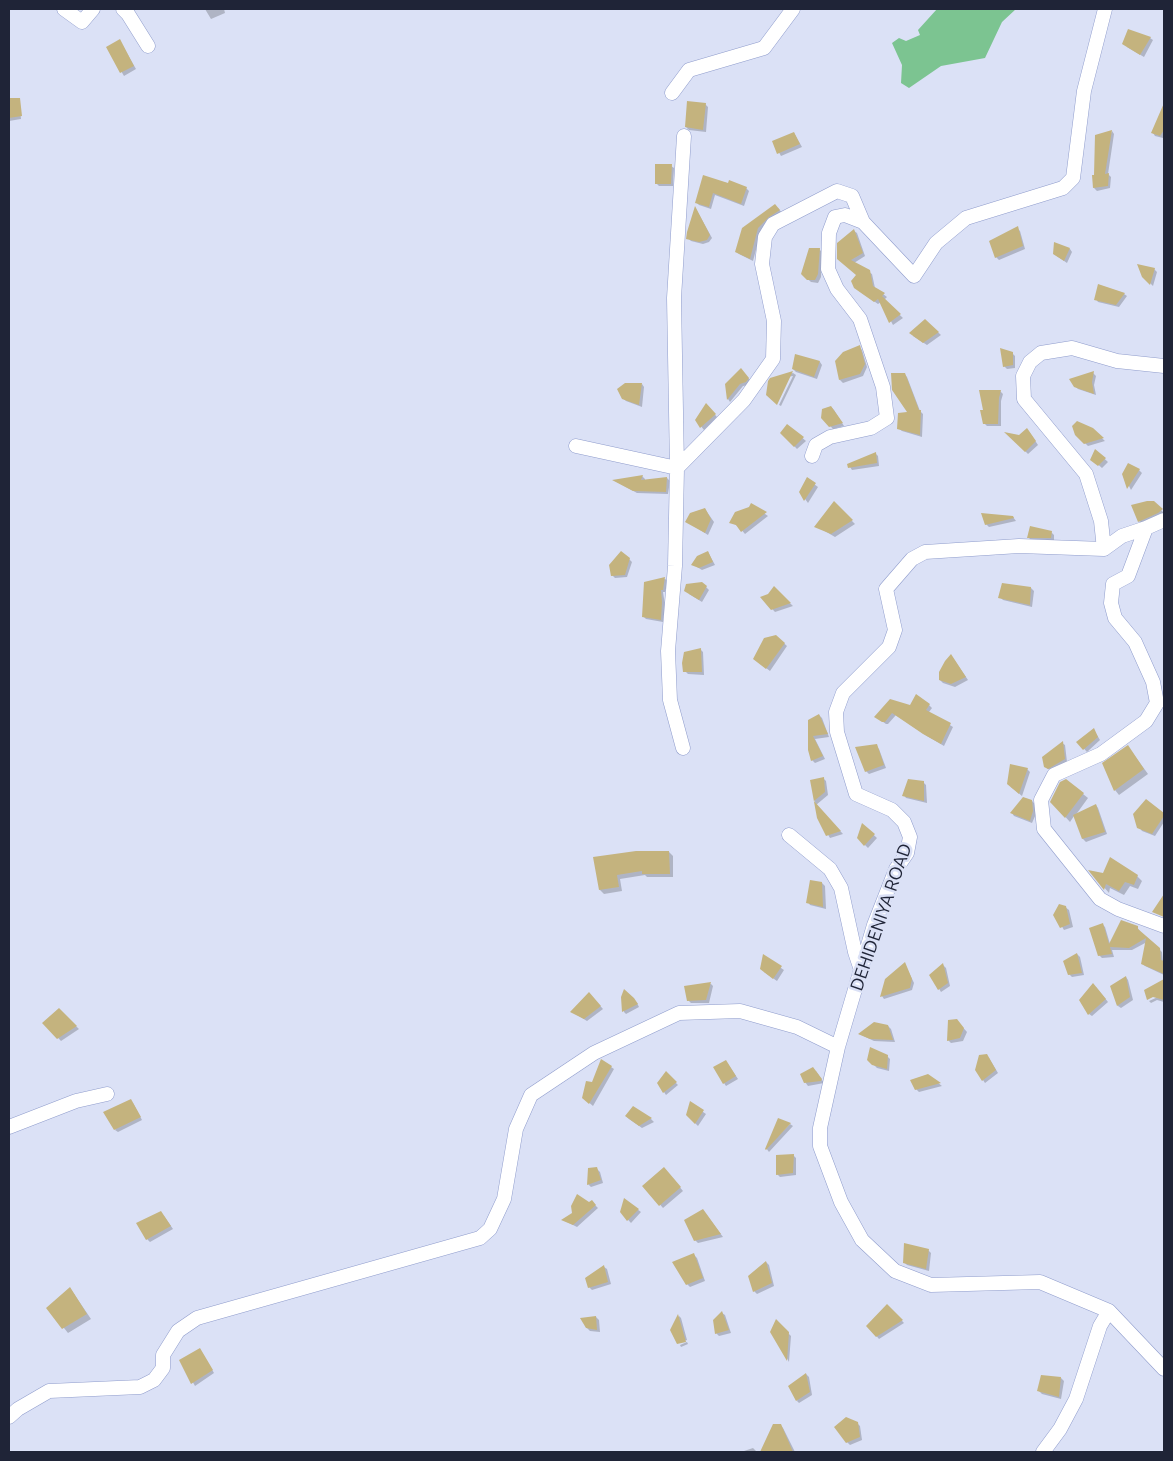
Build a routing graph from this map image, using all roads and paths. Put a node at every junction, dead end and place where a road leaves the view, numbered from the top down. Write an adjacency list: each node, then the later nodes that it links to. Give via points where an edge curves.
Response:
1 (64, 9): 2 (street, via 82,22)
2 (93, 9)
3 (123, 9): 6 (street)
4 (793, 9): 7 (street, via 764,48 689,70)
5 (1106, 9): 9 (street, via 1084,91 1073,178 1063,188 966,218 936,242 914,276)
6 (148, 46)
7 (672, 93)
8 (684, 136): 13 (street, via 674,298)
9 (863, 222): 12 (street, via 845,216 835,217 829,233 828,269 837,289 860,319 883,387 887,418 871,428 830,437 816,445); 13 (street, via 852,196 837,191 773,224 765,237 762,264 774,321 773,359 744,400)
10 (1164, 366): 16 (street, via 1117,361 1072,348 1041,353 1030,362 1024,376 1024,399 1086,474 1101,521)
11 (576, 446): 13 (street)
12 (812, 456)
13 (677, 468): 17 (street, via 675,566 668,651 670,700)
14 (1164, 520): 15 (street)
15 (1146, 528): 16 (street, via 1122,536); 19 (street, via 1128,576 1113,584 1111,603 1115,618 1135,642 1153,682 1157,703 1146,721 1101,754 1054,775 1042,800 1044,829 1100,898 1118,909)
16 (1104, 548): 20 (street, DEHIDENIYA ROAD, via 1019,546 925,552 912,559 886,589 894,630 889,647 843,693 836,712 837,732 856,794 892,810 904,822 910,837 907,853 896,869 874,925)
17 (684, 748)
18 (789, 835): 20 (street, via 830,869 841,888)
19 (1164, 926)
20 (861, 970): 21 (street, DEHIDENIYA ROAD)
21 (838, 1047): 24 (street, DEHIDENIYA ROAD, via 820,1128 820,1146 841,1202 862,1240 895,1271 931,1285 1040,1282); 26 (street, via 797,1027 740,1011 679,1013 594,1053 531,1095 516,1129 504,1199 490,1229 480,1238 197,1318 178,1331 163,1355 162,1368 154,1380 140,1387 49,1391)
22 (107, 1094): 23 (street, via 76,1101)
23 (9, 1127)
24 (1110, 1311): 25 (street, DEHIDENIYA ROAD); 27 (street, via 1100,1326 1076,1399)
25 (1162, 1361)
26 (9, 1417)
27 (1043, 1452)

